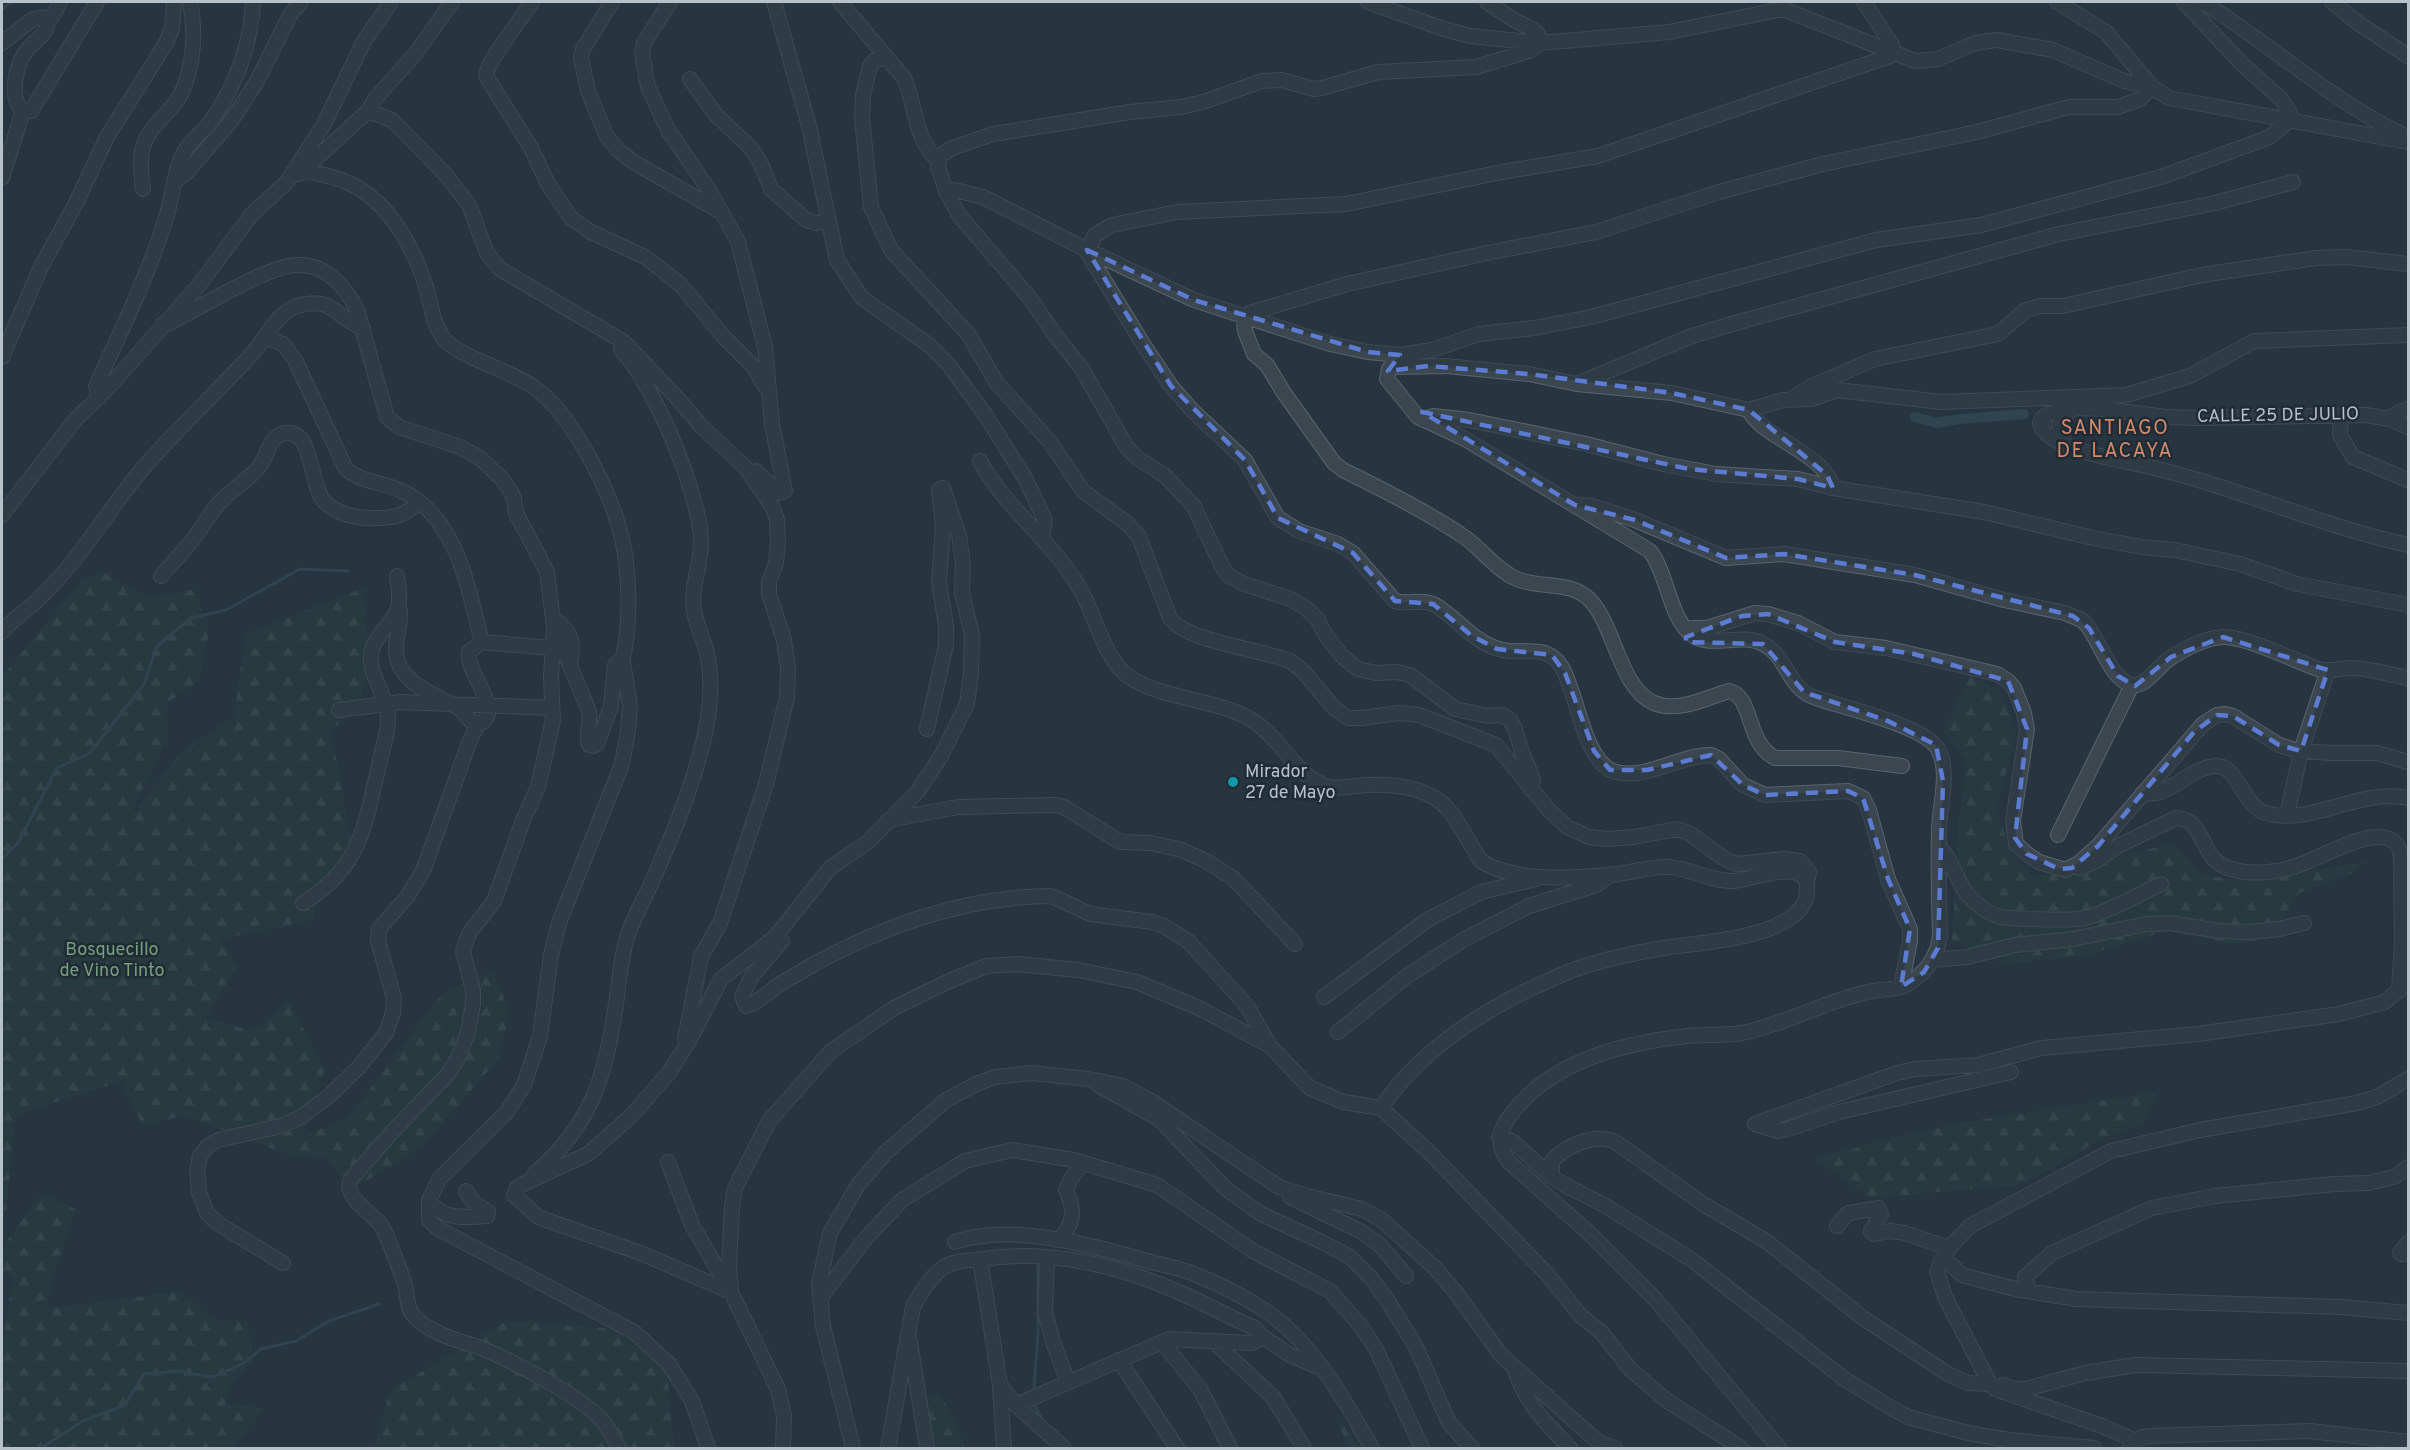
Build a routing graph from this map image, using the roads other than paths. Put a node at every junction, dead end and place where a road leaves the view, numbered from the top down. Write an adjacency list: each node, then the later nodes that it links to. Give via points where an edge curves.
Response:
1 (60, 2): 21 (street)
2 (98, 2): 29 (street, via 36,104 31,111)
3 (174, 2): 51 (street, via 172,29 166,43 107,137 40,269)
4 (190, 2): 39 (street, via 194,21 188,71 180,96 143,141)
5 (253, 2): 36 (street, via 239,68 213,119 186,148)
6 (301, 2): 36 (street, via 231,121)
7 (392, 2): 37 (street, via 364,41 324,124)
8 (452, 2): 30 (street)
9 (532, 2): 54 (street, via 486,73 548,184 571,218 591,232 645,257 681,285)
10 (612, 2): 41 (street, via 581,58 588,91 606,135 635,163)
11 (670, 2): 41 (street, via 644,43 648,87 668,130)
12 (774, 2): 42 (street, via 809,126)
13 (840, 2): 25 (street)
14 (1368, 2): 23 (street, via 1452,32)
15 (1487, 2): 23 (street, via 1532,29)
16 (1864, 2): 24 (street)
17 (2057, 2): 28 (street, via 2106,32)
18 (2184, 2): 31 (street, via 2281,99)
19 (2203, 2): 32 (street, via 2344,102)
20 (2332, 2): 26 (street)
21 (48, 21): 22 (street, via 43,17 33,19); 29 (street, via 46,31 25,52 19,68 15,95)
22 (2, 43)
23 (1540, 43): 24 (street, via 1669,32 1783,9); 33 (street, via 1529,51 1476,67 1378,72 1314,89 1281,80 1262,81 1181,107 979,137 952,148)
24 (1894, 53): 28 (street, via 1915,61 1938,59 1975,43 1997,40 2053,50 2124,81); 43 (street, via 1598,156 1346,204 1177,212 1112,225 1095,235)
25 (886, 56): 33 (street, via 904,78 922,137); 96 (street, via 870,66 862,118 871,207 891,250 969,335 996,382 1050,442 1083,491 1128,524 1139,537 1175,626 1290,661 1348,718 1410,713 1490,742 1503,751)
26 (2409, 56)
27 (690, 79): 42 (street, via 716,115 751,148 771,189 806,220)
28 (2152, 87): 31 (street, via 2169,98); 45 (street, via 2140,99 2118,107 2069,107 1977,132 1823,164 1719,192 1596,232 1347,284 1254,311)
29 (23, 111): 35 (street)
30 (368, 111): 34 (street); 48 (street, via 392,120 454,184 469,205 487,253 500,269)
31 (2291, 119): 32 (street); 52 (street, via 2270,137 2190,167 2015,217 1959,230 1876,240 1592,316 1479,334)
32 (2409, 140)
33 (938, 160): 40 (street)
34 (303, 171): 37 (street); 82 (street, via 343,180 378,204 413,253 442,337 457,350 534,387 582,442 622,540 628,618)
35 (2, 178)
36 (176, 180): 55 (street, via 142,282 96,386)
37 (287, 182): 46 (street, via 252,214 215,266)
38 (2293, 182): 53 (street, via 2215,203 2059,234 1732,324 1681,340)
39 (143, 189)
40 (946, 191): 43 (street, via 983,196); 96 (street, via 959,215 1029,297 1082,369 1126,446 1164,475 1193,505 1229,576 1307,609 1343,657 1358,669 1410,675 1455,709 1510,720 1533,778)
41 (722, 213): 54 (street, via 738,242 765,347)
42 (827, 221): 71 (street, via 837,260 862,298 939,353 986,416 1040,506 1045,520)
43 (1088, 250): 45 (street, via 1194,300); 113 (street, via 1088,256 1171,386 1245,460 1278,518 1353,553 1395,601 1433,604 1472,636 1497,649 1552,655 1565,673 1581,724 1599,761 1610,770 1631,773 1711,755 1743,785 1765,795 1848,791 1863,798 1888,879 1910,929)
44 (2409, 264): 56 (street, via 2316,258 2202,275 2063,306 2040,306 2026,310 1998,334 1875,359)
45 (1246, 317): 52 (street); 95 (street, via 1245,331 1254,354 1267,365 1334,463 1461,534 1516,579 1562,586 1585,595 1601,616 1629,677 1644,697 1653,703 1675,706 1730,691 1744,703 1757,742 1775,758 1838,758)
46 (163, 324): 47 (street, via 254,280 296,265 319,270 340,284 349,294); 55 (street)
47 (363, 327): 50 (street, via 330,306 309,304 289,310); 77 (street, via 384,412 393,423 470,452 502,479 547,572)
48 (605, 330): 65 (street, via 646,363 702,427); 128 (street, via 650,392 700,522 702,551 693,599 708,658 709,715 698,762 627,939 610,1040 596,1092 571,1138)
49 (2409, 334): 57 (street, via 2254,341 2190,375)
50 (265, 337): 68 (street, via 283,344 290,352 346,469); 79 (street, via 142,469 68,567)
51 (2, 357)
52 (1395, 361): 53 (street, via 1529,374); 62 (street, via 1387,374 1391,386 1412,413)
53 (1577, 384): 59 (street, via 1672,393)
54 (770, 390): 65 (street, via 785,492 779,493 744,460)
55 (99, 398): 70 (street, via 56,442)
56 (1791, 399): 57 (street, via 1812,399 1837,390 1941,402); 59 (street)
57 (2103, 403): 60 (street, CALLE 25 DE JULIO, via 2166,417); 72 (street, CALLE 25 DE JULIO, via 2048,414 2040,423 2044,432 2065,444 2107,458 2197,480 2360,534)
58 (2409, 409): 61 (street)
59 (1749, 410): 67 (street, via 1755,419 1791,443 1827,475)
60 (2341, 416): 61 (street, CALLE 25 DE JULIO); 66 (street, via 2340,435 2353,457)
61 (2390, 418): 63 (street, CALLE 25 DE JULIO)
62 (1423, 420): 67 (street, via 1433,416 1469,420 1689,470 1798,479); 69 (street, via 1465,440)
63 (2409, 427)
64 (980, 461): 71 (street, via 1004,498)
65 (740, 462): 117 (street, via 772,506 777,520 776,563 769,594 784,640 787,697 766,784 738,871 720,922 701,957 685,1037)
66 (2409, 480)
67 (1833, 488): 75 (street, via 1984,512 2093,538 2175,550 2240,564 2297,584)
68 (418, 501): 73 (street, via 406,513 393,518 357,518 333,508 317,490 303,441 292,433 283,434 274,439 260,467 220,502); 80 (street, via 443,526 457,557)
69 (1578, 507): 78 (street, via 1650,551 1661,568 1675,611); 85 (street, via 1592,506 1624,517 1726,558 1784,554 1915,575 2065,613 2086,624 2114,670)
70 (2, 515)
71 (1042, 538): 106 (street, via 1081,590 1110,654 1126,675 1248,718 1305,773 1326,786 1390,785 1429,796 1454,817 1481,861 1524,875)
72 (2409, 545)
73 (161, 576)
74 (397, 576): 76 (street)
75 (2409, 605)
76 (398, 608): 86 (street, via 371,654); 87 (street, via 396,655 401,668 414,684)
77 (554, 627): 81 (street); 82 (street, via 564,626 572,638 570,666 589,711 589,745 597,744 611,706 615,665)
78 (1688, 631): 102 (street, via 1702,639 1763,644 1779,658 1804,692 1928,738 1940,752 1942,762); 104 (street, via 1755,613 1768,614 1798,623 1835,642 1914,654 1997,674 2008,681 2019,699 2027,729 2013,821 2016,844 2039,862 2065,870)
79 (2, 632)
80 (482, 642): 81 (street); 88 (street, via 472,648 468,657)
81 (552, 648): 89 (street)
82 (622, 661): 131 (street, via 630,706 622,764 559,923 540,1036 524,1085 506,1113 440,1178)
83 (2328, 670): 84 (street, via 2353,668); 85 (street, via 2223,637 2180,652 2142,683); 93 (street)
84 (2409, 678)
85 (2132, 685): 101 (street)
86 (385, 704): 87 (street); 90 (street); 109 (street, via 388,718 373,799 363,830 339,874)
87 (451, 704): 88 (street); 91 (street)
88 (488, 705): 89 (street); 91 (street, via 487,717)
89 (552, 708): 161 (street, via 538,787 494,901 470,932 463,952 473,1004 458,1059 351,1179 349,1187 351,1195 383,1228 415,1317 445,1336 492,1353 549,1382 597,1416)
90 (339, 710)
91 (477, 725): 140 (street, via 423,871 379,929 378,941 394,998 386,1033 359,1067 301,1117 281,1126 218,1140 200,1156 199,1192 207,1213)
92 (927, 729): 100 (street, via 946,645 939,582 943,527 939,490 943,488 962,550 962,593 972,635 970,690 963,716 941,756 918,791)
93 (2301, 751): 94 (street, via 2377,753); 97 (street, via 2278,745 2233,716 2217,715 2194,732); 99 (street)
94 (2409, 762)
95 (1902, 766)
96 (1532, 789): 107 (street, via 1567,827 1589,837 1618,838 1684,830 1736,864 1800,861 1809,872)
97 (2142, 794): 99 (street, via 2159,792 2204,768 2224,767 2251,806 2270,815); 104 (street, via 2098,846)
98 (2409, 798): 99 (street, via 2380,795)
99 (2287, 815)
100 (888, 820): 103 (street, via 868,841); 111 (street, via 958,807 1064,807 1120,842 1151,843 1206,861 1233,878)
101 (2058, 835)
102 (1939, 848): 108 (street, via 1966,893 1989,913 2002,917 2079,919); 112 (street, via 1940,936)
103 (842, 859): 117 (street, via 810,891 775,937 722,979); 118 (street, via 843,863 794,927 752,976 742,996 746,1006 812,965 888,928 948,910 1054,897 1090,914 1152,922 1178,933 1247,1006)
104 (2072, 868): 114 (street, via 2088,865 2176,818 2185,818 2195,826 2215,860 2225,866 2257,872 2292,868 2360,840 2390,839 2402,857)
105 (1611, 874): 106 (street); 107 (street, via 1668,867 1733,881 1788,871 1800,874); 116 (street, via 1596,885 1529,906 1463,940 1407,976)
106 (1546, 876): 115 (street, via 1481,892 1427,921)
107 (1807, 883): 122 (street, via 1807,899 1794,916 1757,932 1722,942 1630,954 1574,970 1507,1001 1463,1027 1433,1052 1396,1085)
108 (2162, 884)
109 (303, 903)
110 (2304, 923): 112 (street, via 2242,932 2158,923)
111 (1295, 944)
112 (1932, 960): 113 (street, via 1924,972)
113 (1901, 987): 123 (street, via 1845,998 1742,1033 1658,1039 1604,1053 1565,1068 1535,1089 1514,1111)
114 (2404, 987): 119 (street, via 2376,1006 2339,1014 2198,1034 2041,1048 1978,1065 1915,1069 1755,1124 1778,1131 1788,1129 1839,1112)
115 (1324, 997)
116 (1338, 1032)
117 (688, 1043): 128 (street, via 656,1090 601,1143 581,1158)
118 (1270, 1046): 122 (street, via 1310,1088 1344,1102); 143 (street, via 1199,1008 1137,982 1078,970 1018,964 986,966 947,982 894,1008 831,1051 769,1121 735,1188 729,1265)
119 (2011, 1072)
120 (1089, 1079): 129 (street, via 1116,1084 1144,1096); 144 (street, via 1031,1073 1002,1076 946,1100 886,1152 846,1202 826,1244 819,1284); 175 (street, via 1159,1119 1226,1189 1261,1214 1350,1257 1388,1301 1416,1347 1449,1423)
121 (2409, 1079): 137 (street, via 2357,1103 2200,1130 2111,1151 1984,1216)
122 (1381, 1108): 178 (street, via 1547,1274 1631,1370 1666,1400)
123 (1499, 1137): 127 (street, via 1512,1141); 179 (street, via 1509,1162 1656,1300)
124 (668, 1162): 143 (street, via 692,1226)
125 (1083, 1162): 133 (street, via 1066,1190 1074,1206 1068,1230); 144 (street, via 1012,1150 965,1161 902,1200); 174 (street, via 1157,1185 1254,1251 1330,1291 1376,1349)
126 (2409, 1167): 142 (street, via 2394,1177 2368,1183 2215,1196 2152,1208 2052,1253 2025,1277)
127 (1552, 1177): 154 (street, via 1552,1161 1574,1145 1602,1137 1614,1141 1703,1204 1766,1241 1863,1318 1948,1374 1968,1383); 180 (street, via 1692,1260 1843,1378 1908,1417 1968,1433)
128 (521, 1185): 143 (street, via 514,1195 538,1217 643,1254)
129 (1280, 1187): 141 (street, via 1289,1196 1379,1244); 151 (street, via 1362,1209 1382,1220 1436,1269)
130 (466, 1191): 131 (street, via 474,1203 488,1212 487,1216 447,1215 438,1212)
131 (429, 1200): 162 (street, via 429,1220 437,1228 634,1332 669,1364 692,1401)
132 (1837, 1226): 137 (street, via 1848,1213 1878,1208 1881,1214 1870,1231 1874,1234 1905,1233)
133 (1058, 1240): 134 (street, via 973,1236); 152 (street, via 1198,1275 1268,1312)
134 (955, 1242)
135 (2409, 1243): 136 (street, via 2400,1253)
136 (2409, 1253)
137 (1946, 1254): 142 (street, via 1962,1275); 154 (street, via 1937,1272)
138 (1047, 1257): 139 (street); 147 (street, via 1152,1281 1255,1328); 155 (street, via 1046,1312)
139 (980, 1259): 146 (street, via 958,1262 937,1274 913,1306); 156 (street)
140 (283, 1263)
141 (1406, 1276)
142 (2029, 1291): 145 (street, via 2076,1299)
143 (731, 1292): 163 (street, via 778,1389 784,1416)
144 (821, 1297): 164 (street, via 823,1326)
145 (2409, 1313)
146 (908, 1331): 165 (street); 166 (street)
147 (1260, 1335): 148 (street, via 1254,1343); 152 (street)
148 (1213, 1341): 149 (street); 172 (street, via 1273,1396)
149 (1162, 1342): 150 (street); 171 (street, via 1200,1389)
150 (1119, 1360): 155 (street); 170 (street)
151 (1514, 1368): 176 (street, via 1531,1407); 177 (street, via 1600,1443)
152 (1323, 1369): 173 (street)
153 (2409, 1371): 154 (street, via 2136,1365 2085,1373 2026,1389)
154 (1989, 1381): 160 (street, via 2001,1392 2102,1426)
155 (1068, 1382): 157 (street)
156 (1000, 1385): 157 (street); 167 (street)
157 (1016, 1405): 158 (street)
158 (1037, 1424): 168 (street); 169 (street)
159 (2409, 1442): 160 (street, via 2310,1431 2150,1436)
160 (2132, 1445)
161 (619, 1449)
162 (708, 1449)
163 (783, 1449)
164 (853, 1449)
165 (888, 1449)
166 (927, 1449)
167 (1004, 1449)
168 (1048, 1449)
169 (1064, 1449)
170 (1177, 1449)
171 (1230, 1449)
172 (1304, 1449)
173 (1372, 1449)
174 (1422, 1449)
175 (1472, 1449)
176 (1569, 1449)
177 (1615, 1449)
178 (1741, 1449)
179 (1779, 1449)
180 (2094, 1449)

